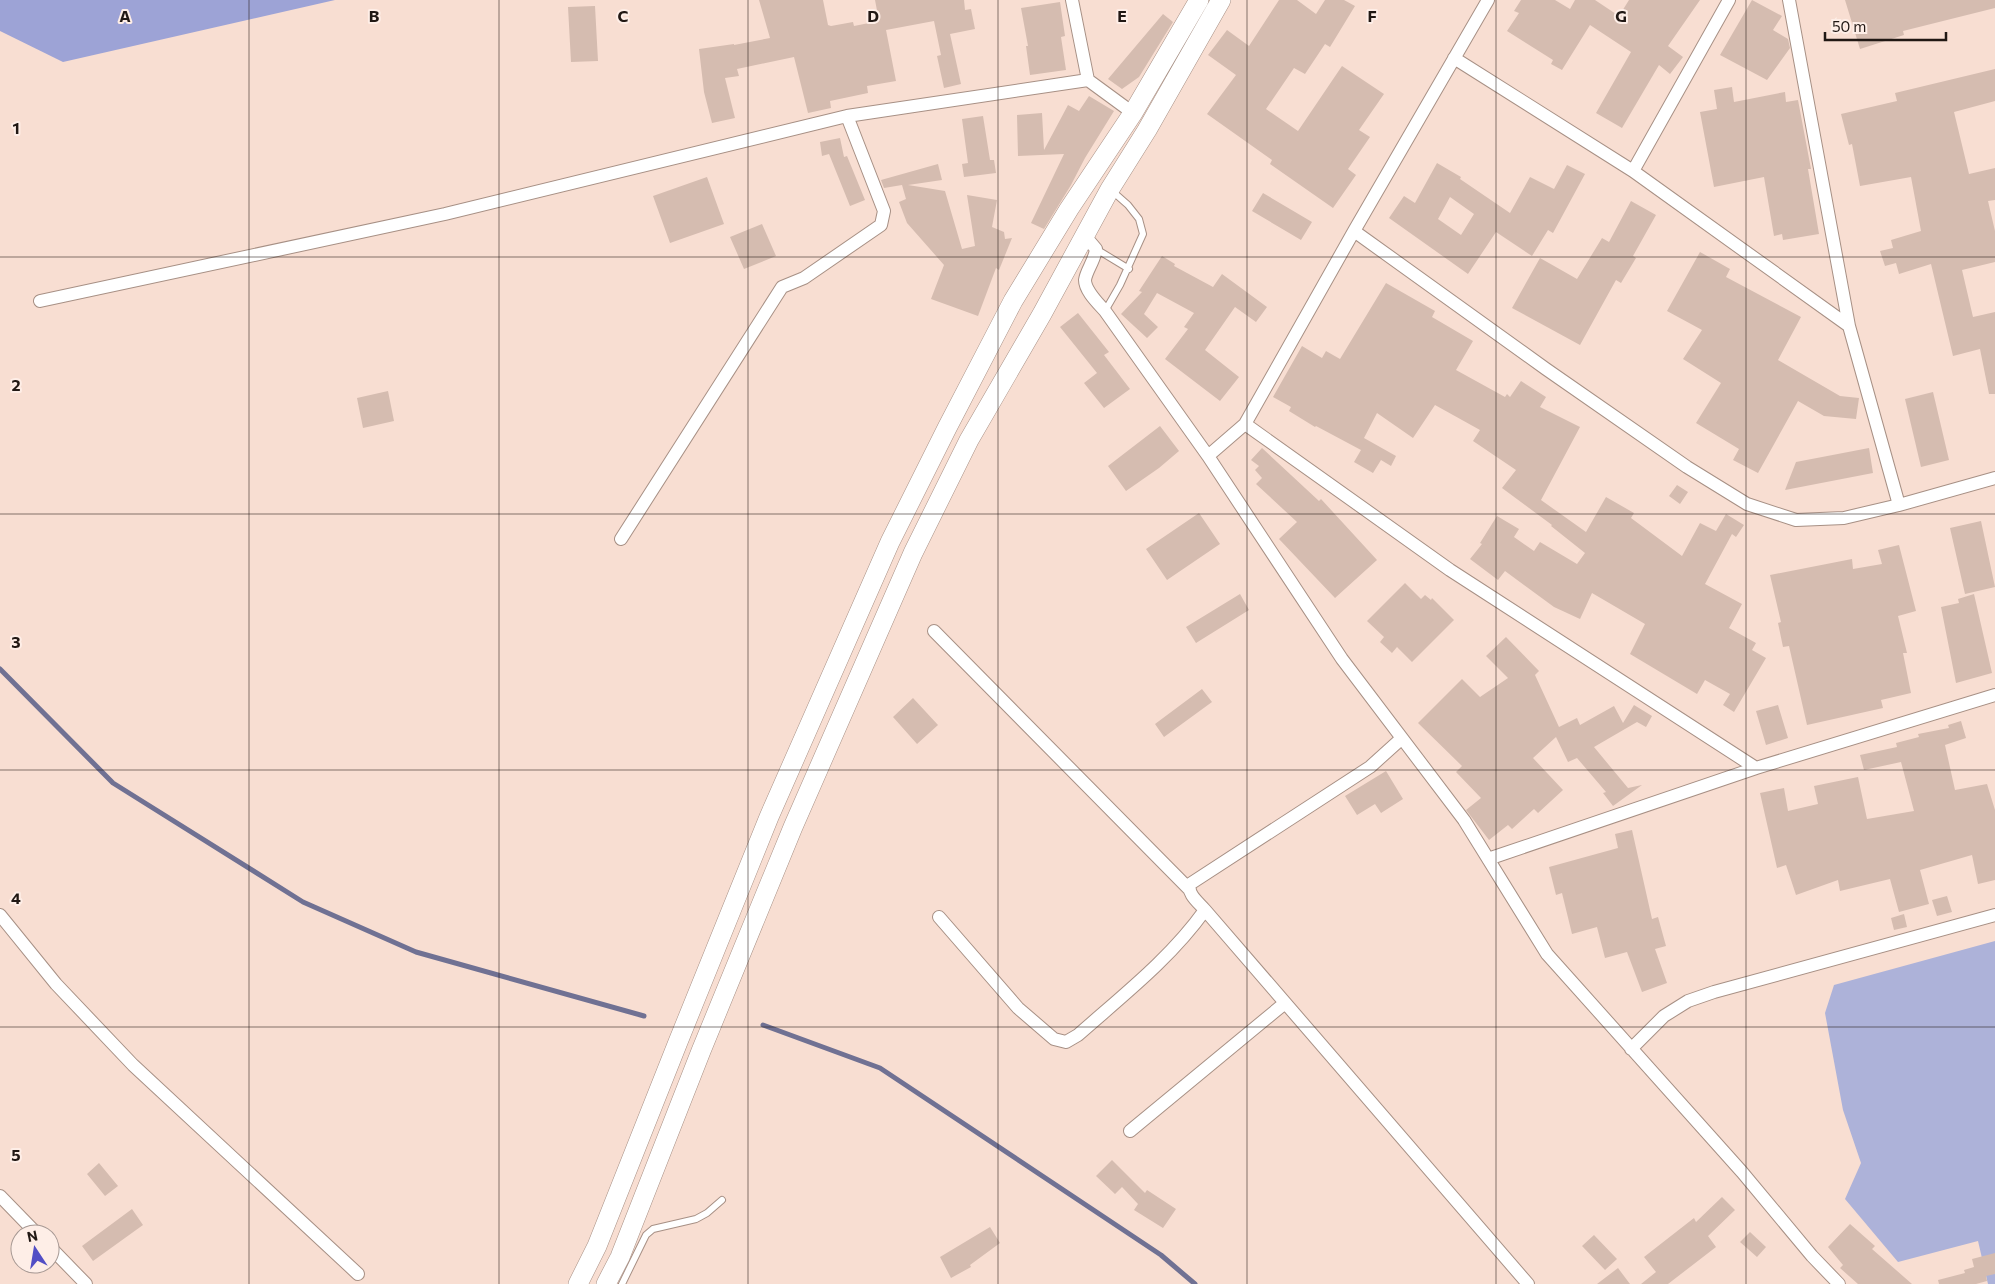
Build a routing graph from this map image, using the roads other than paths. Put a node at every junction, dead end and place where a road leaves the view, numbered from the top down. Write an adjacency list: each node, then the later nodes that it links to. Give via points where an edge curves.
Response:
1 (1072, 0): 8 (street)
2 (1199, 0): 9 (main road)
3 (1221, 0): 12 (main road)
4 (1488, 0): 7 (street)
5 (1729, 0): 11 (street)
6 (1789, 0): 18 (street)
7 (1454, 58): 11 (street); 13 (street)
8 (1088, 80): 9 (street); 10 (street)
9 (1133, 113): 43 (main road, via 1013,301 890,542 770,817 597,1246)
10 (847, 116): 16 (street, via 445,214); 23 (street, via 884,211 882,224 804,278 782,287)
11 (1633, 171): 18 (street)
12 (1110, 189): 14 (main road); 15 (lane, via 1139,219 1143,234)
13 (1354, 231): 19 (street); 22 (street, via 1561,380 1747,504 1796,520 1844,518)
14 (1091, 242): 15 (lane); 17 (street, via 1095,259 1085,280); 44 (main road, via 969,440 913,553 793,827 620,1257)
15 (1128, 269): 17 (lane)
16 (40, 301)
17 (1104, 311): 20 (street)
18 (1849, 326): 22 (street)
19 (1245, 424): 20 (street); 27 (street, via 1450,570)
20 (1208, 456): 26 (street, via 1342,659)
21 (1995, 478): 22 (street)
22 (1899, 505)
23 (621, 539)
24 (934, 631): 29 (street)
25 (1995, 695): 27 (street)
26 (1401, 739): 28 (street, via 1464,820); 29 (street, via 1370,767 1190,884)
27 (1756, 768): 28 (street)
28 (1488, 860): 35 (street, via 1547,954)
29 (1189, 889): 30 (street)
30 (1204, 910): 33 (street, via 1162,960 1066,1042 1054,1039 1018,1008); 34 (street)
31 (0, 915): 41 (street, via 56,984 133,1065)
32 (1995, 915): 35 (street, via 1688,1001 1664,1016)
33 (939, 917)
34 (1285, 1003): 36 (street); 46 (street)
35 (1631, 1050): 47 (street)
36 (1130, 1131)
37 (0, 1196): 39 (street)
38 (722, 1200): 45 (lane, via 696,1219 653,1229 646,1235)
39 (27, 1224)
40 (60, 1257): 42 (street)
41 (358, 1274)
42 (86, 1284)
43 (578, 1284)
44 (606, 1284)
45 (622, 1284)
46 (1528, 1284)
47 (1839, 1284)

